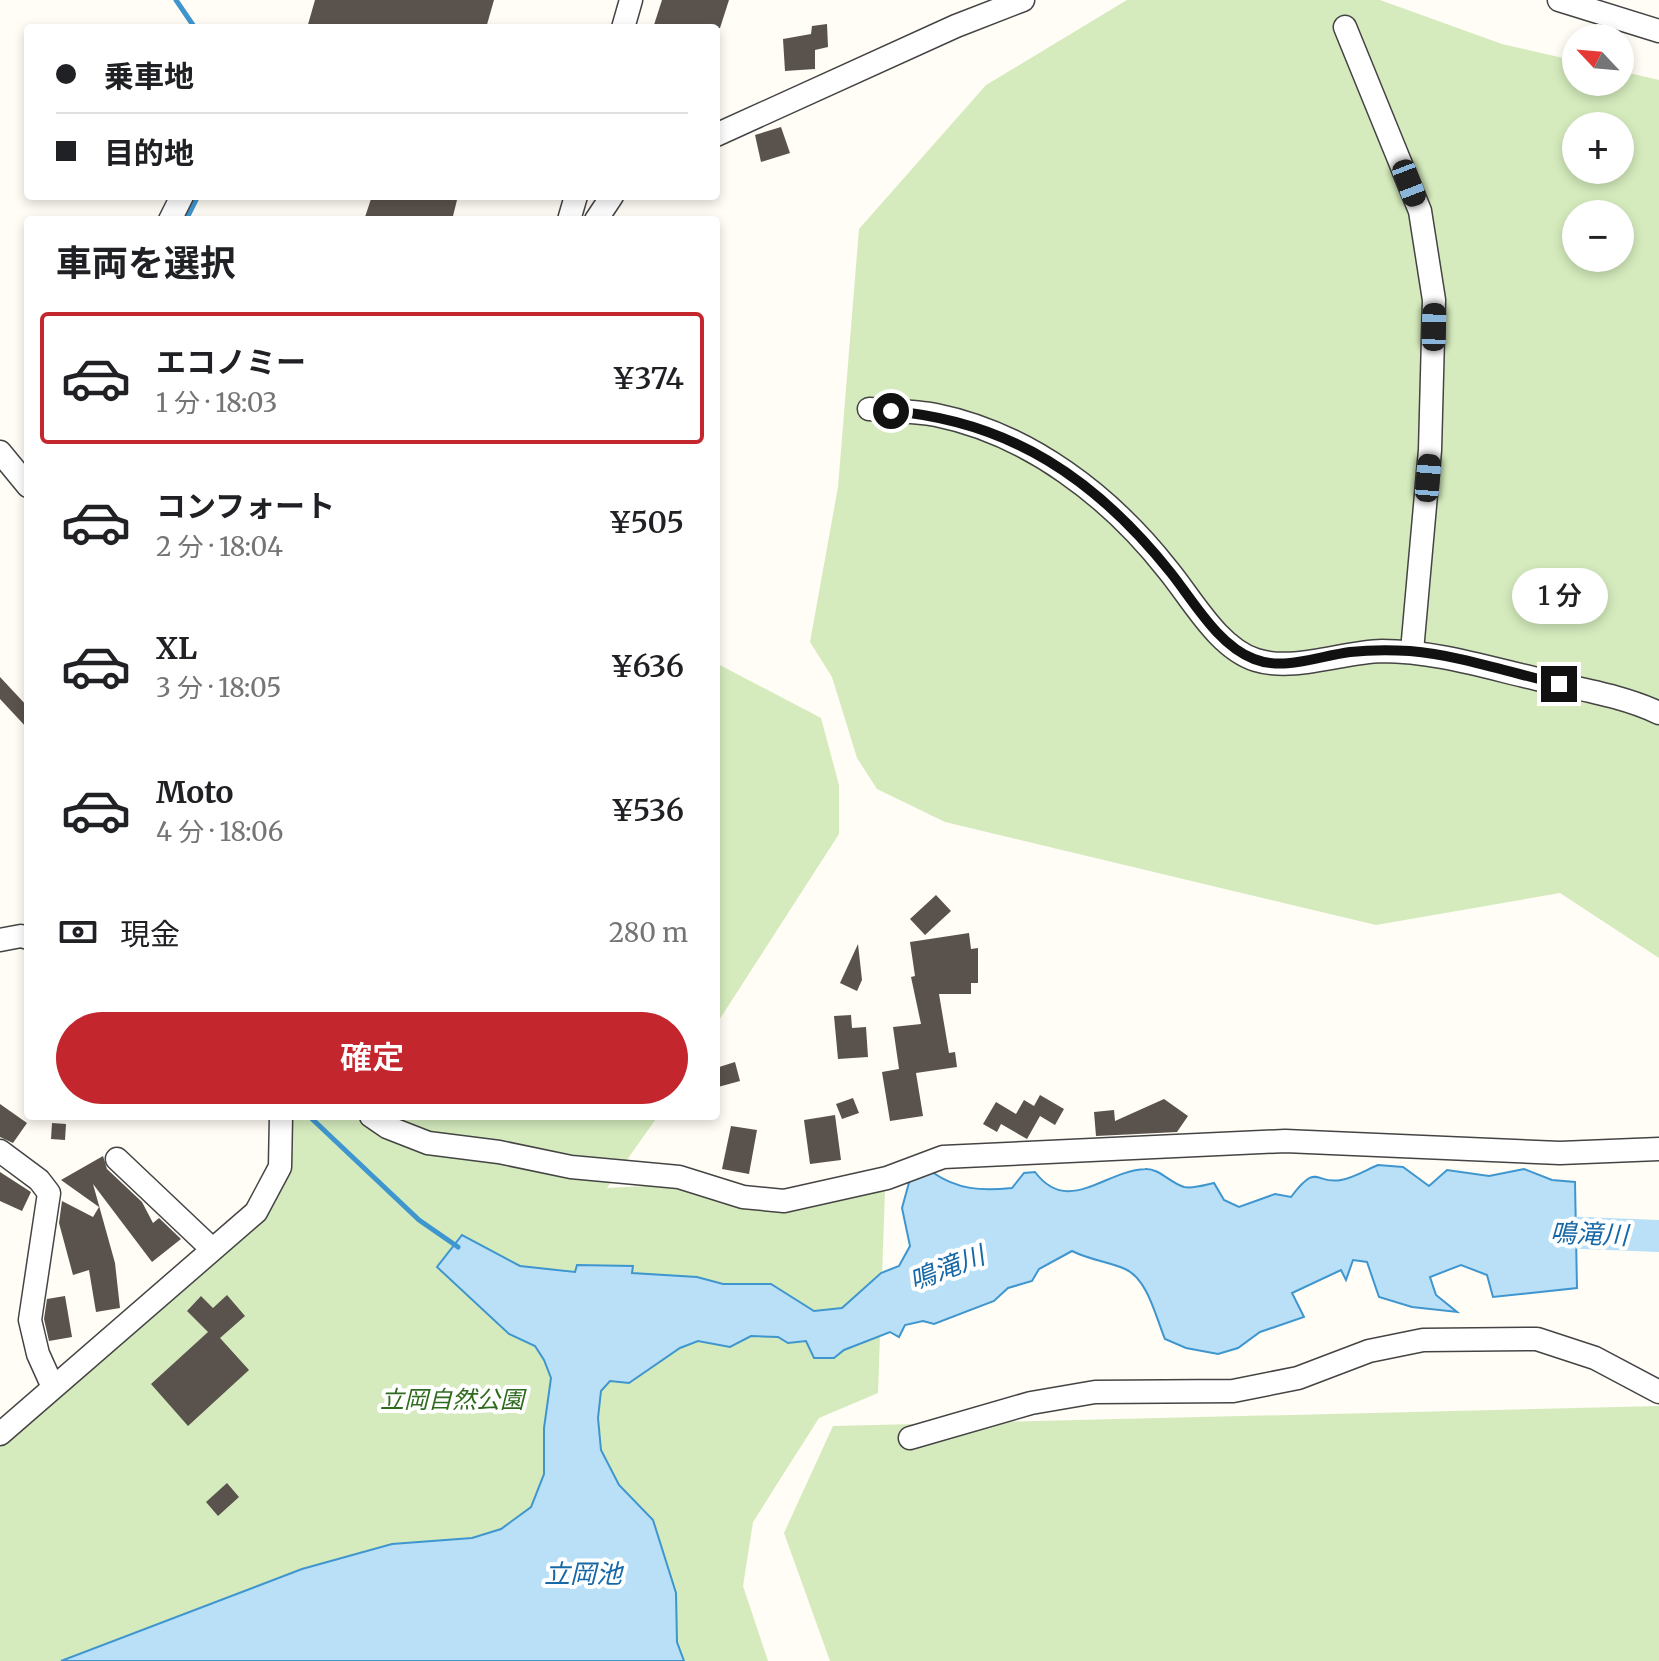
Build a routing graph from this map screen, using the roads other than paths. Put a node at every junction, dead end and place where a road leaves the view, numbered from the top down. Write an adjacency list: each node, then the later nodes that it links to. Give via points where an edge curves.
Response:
1 (631, 0): 4 (street)
2 (1023, 0): 7 (street)
3 (1559, 0): 6 (street)
4 (624, 24)
5 (1345, 27): 11 (street, via 1420,211 1434,300 1430,450)
6 (1659, 31)
7 (720, 133)
8 (869, 409): 11 (street, via 934,414 984,428 1041,454 1147,543 1230,647 1255,660 1284,664 1353,652)
9 (0, 452): 10 (street)
10 (24, 481)
11 (1412, 651): 12 (street)
12 (1659, 713)
13 (24, 937): 14 (street)
14 (0, 940)
15 (377, 1120): 17 (street, via 428,1143 571,1167 679,1177 743,1197 784,1201 887,1178 943,1157 1285,1141 1560,1153)
16 (277, 1121): 20 (street, via 280,1167 267,1196)
17 (1659, 1149)
18 (0, 1151): 21 (street, via 49,1193 30,1320)
19 (117, 1159): 20 (street)
20 (212, 1249): 21 (street)
21 (52, 1385): 23 (street)
22 (1659, 1392): 24 (street, via 1595,1358 1537,1339 1423,1340 1369,1351 1298,1378 1233,1391 1095,1392 1031,1403)
23 (0, 1434)
24 (910, 1438)

